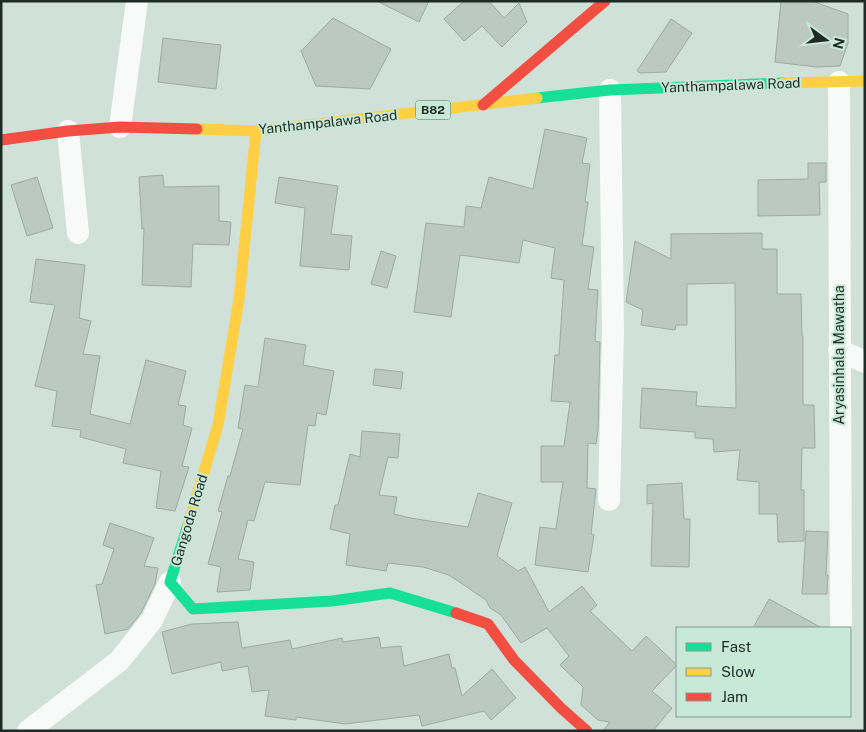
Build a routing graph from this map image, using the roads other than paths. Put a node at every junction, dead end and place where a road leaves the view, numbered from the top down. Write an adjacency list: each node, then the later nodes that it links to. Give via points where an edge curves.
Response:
1 (137, 1): 7 (street)
2 (605, 1): 6 (street)
3 (865, 81): 4 (street, Yanthampalawa Road / B82)
4 (839, 82): 5 (street, Yanthampalawa Road / B82); 12 (street, Aryasinhala Mawatha)
5 (610, 90): 6 (street, Yanthampalawa Road / B82); 14 (street, via 613,330)
6 (483, 105): 9 (street, Yanthampalawa Road / B82)
7 (120, 127): 8 (street, Yanthampalawa Road / B82); 9 (street, Yanthampalawa Road / B82)
8 (68, 131): 10 (street, Yanthampalawa Road / B82); 11 (street)
9 (256, 131): 15 (street, Gangoda Road, via 239,299 218,425)
10 (1, 140)
11 (78, 233)
12 (839, 350): 13 (street); 16 (street, Aryasinhala Mawatha)
13 (865, 362)
14 (609, 500)
15 (170, 582): 17 (street, via 152,620 119,661); 18 (street, Gangoda Road, via 193,609 332,601 390,593 488,624 514,660)
16 (841, 627)
17 (28, 731)
18 (587, 731)

